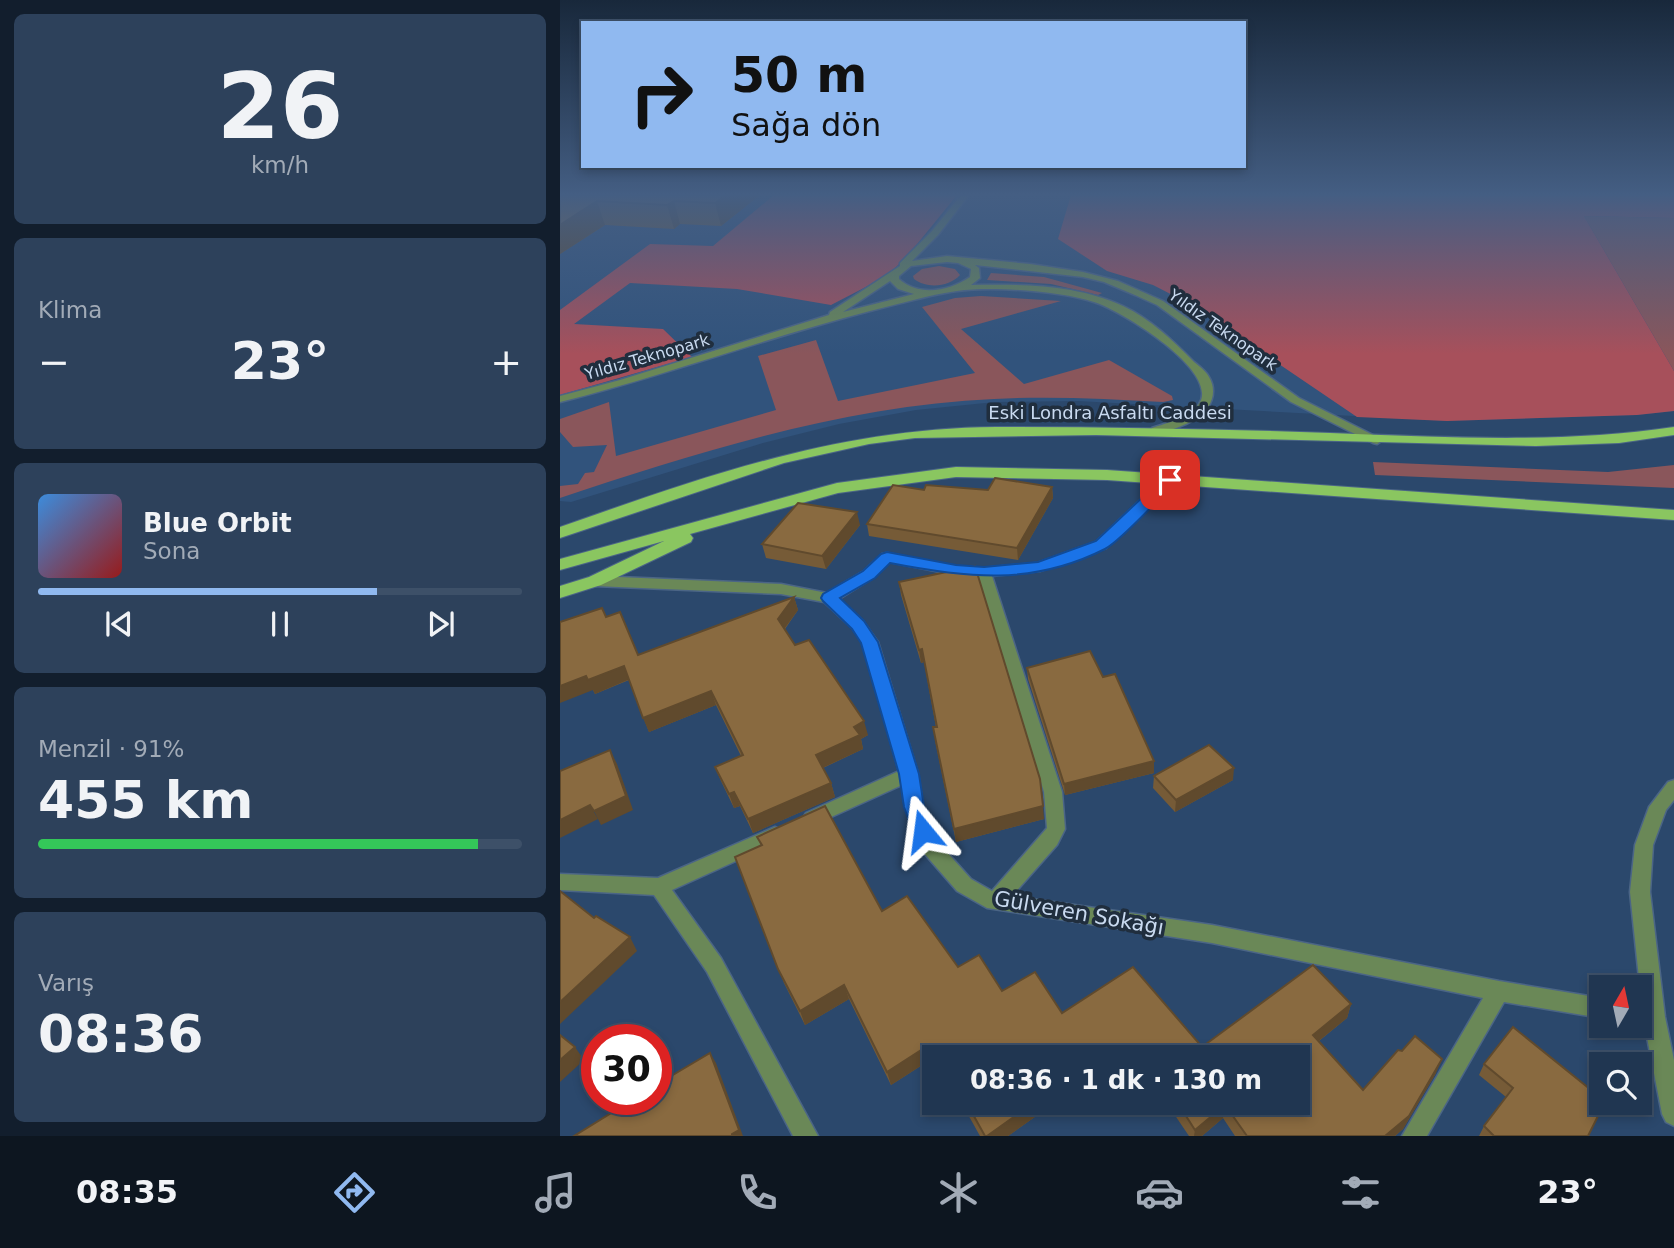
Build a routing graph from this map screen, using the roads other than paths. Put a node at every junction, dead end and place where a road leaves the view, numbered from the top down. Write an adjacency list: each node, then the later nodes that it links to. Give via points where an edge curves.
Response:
1 (925, 248): 3 (street, Yıldız Teknopark)
2 (960, 261): 3 (street, Yıldız Teknopark, via 944,256); 4 (street, via 977,273); 10 (street, Yıldız Teknopark, via 1054,269 1102,279 1137,293 1160,303 1295,400)
3 (897, 272): 5 (street, via 894,280 898,285); 6 (street, Yıldız Teknopark)
4 (960, 288): 5 (street); 8 (street, via 1063,292 1112,304 1141,319 1204,377 1209,389 1208,402 1190,419)
5 (933, 292): 6 (street, Yıldız Teknopark)
6 (823, 320): 7 (street, Yıldız Teknopark)
7 (560, 399)
8 (1156, 430): 10 (main road, Eski Londra Asfaltı Caddesi); 11 (main road, Eski Londra Asfaltı Caddesi, via 915,434 827,448)
9 (1674, 431): 10 (main road, Eski Londra Asfaltı Caddesi, via 1633,438 1544,442)
10 (1377, 440)
11 (714, 480): 15 (main road); 16 (main road, Eski Londra Asfaltı Caddesi)
12 (1170, 480): 13 (main road); 14 (main road, via 957,472 836,488); 18 (street, via 1101,545 1040,567)
13 (1674, 515)
14 (729, 517): 17 (main road); 19 (main road)
15 (560, 522)
16 (560, 533)
17 (560, 565)
18 (984, 572): 21 (street, via 887,557 869,575); 26 (street, via 1053,792 1056,829)
19 (595, 581): 20 (main road); 21 (street, via 781,589)
20 (560, 592)
21 (829, 598): 22 (street, Gülveren Sokağı, via 870,642)
22 (909, 774): 25 (street); 26 (street, Gülveren Sokağı, via 914,807 930,846 964,885)
23 (1674, 787): 27 (street, via 1658,807 1644,845 1640,892)
24 (560, 882): 25 (street)
25 (659, 887): 32 (street, via 714,965)
26 (994, 902): 28 (street, Gülveren Sokağı, via 1212,934)
27 (1645, 975)
28 (1499, 991): 29 (street, Gülveren Sokağı); 33 (street)
29 (1589, 1006)
30 (1652, 1034): 31 (street)
31 (1674, 1114)
32 (806, 1136)
33 (1414, 1136)

